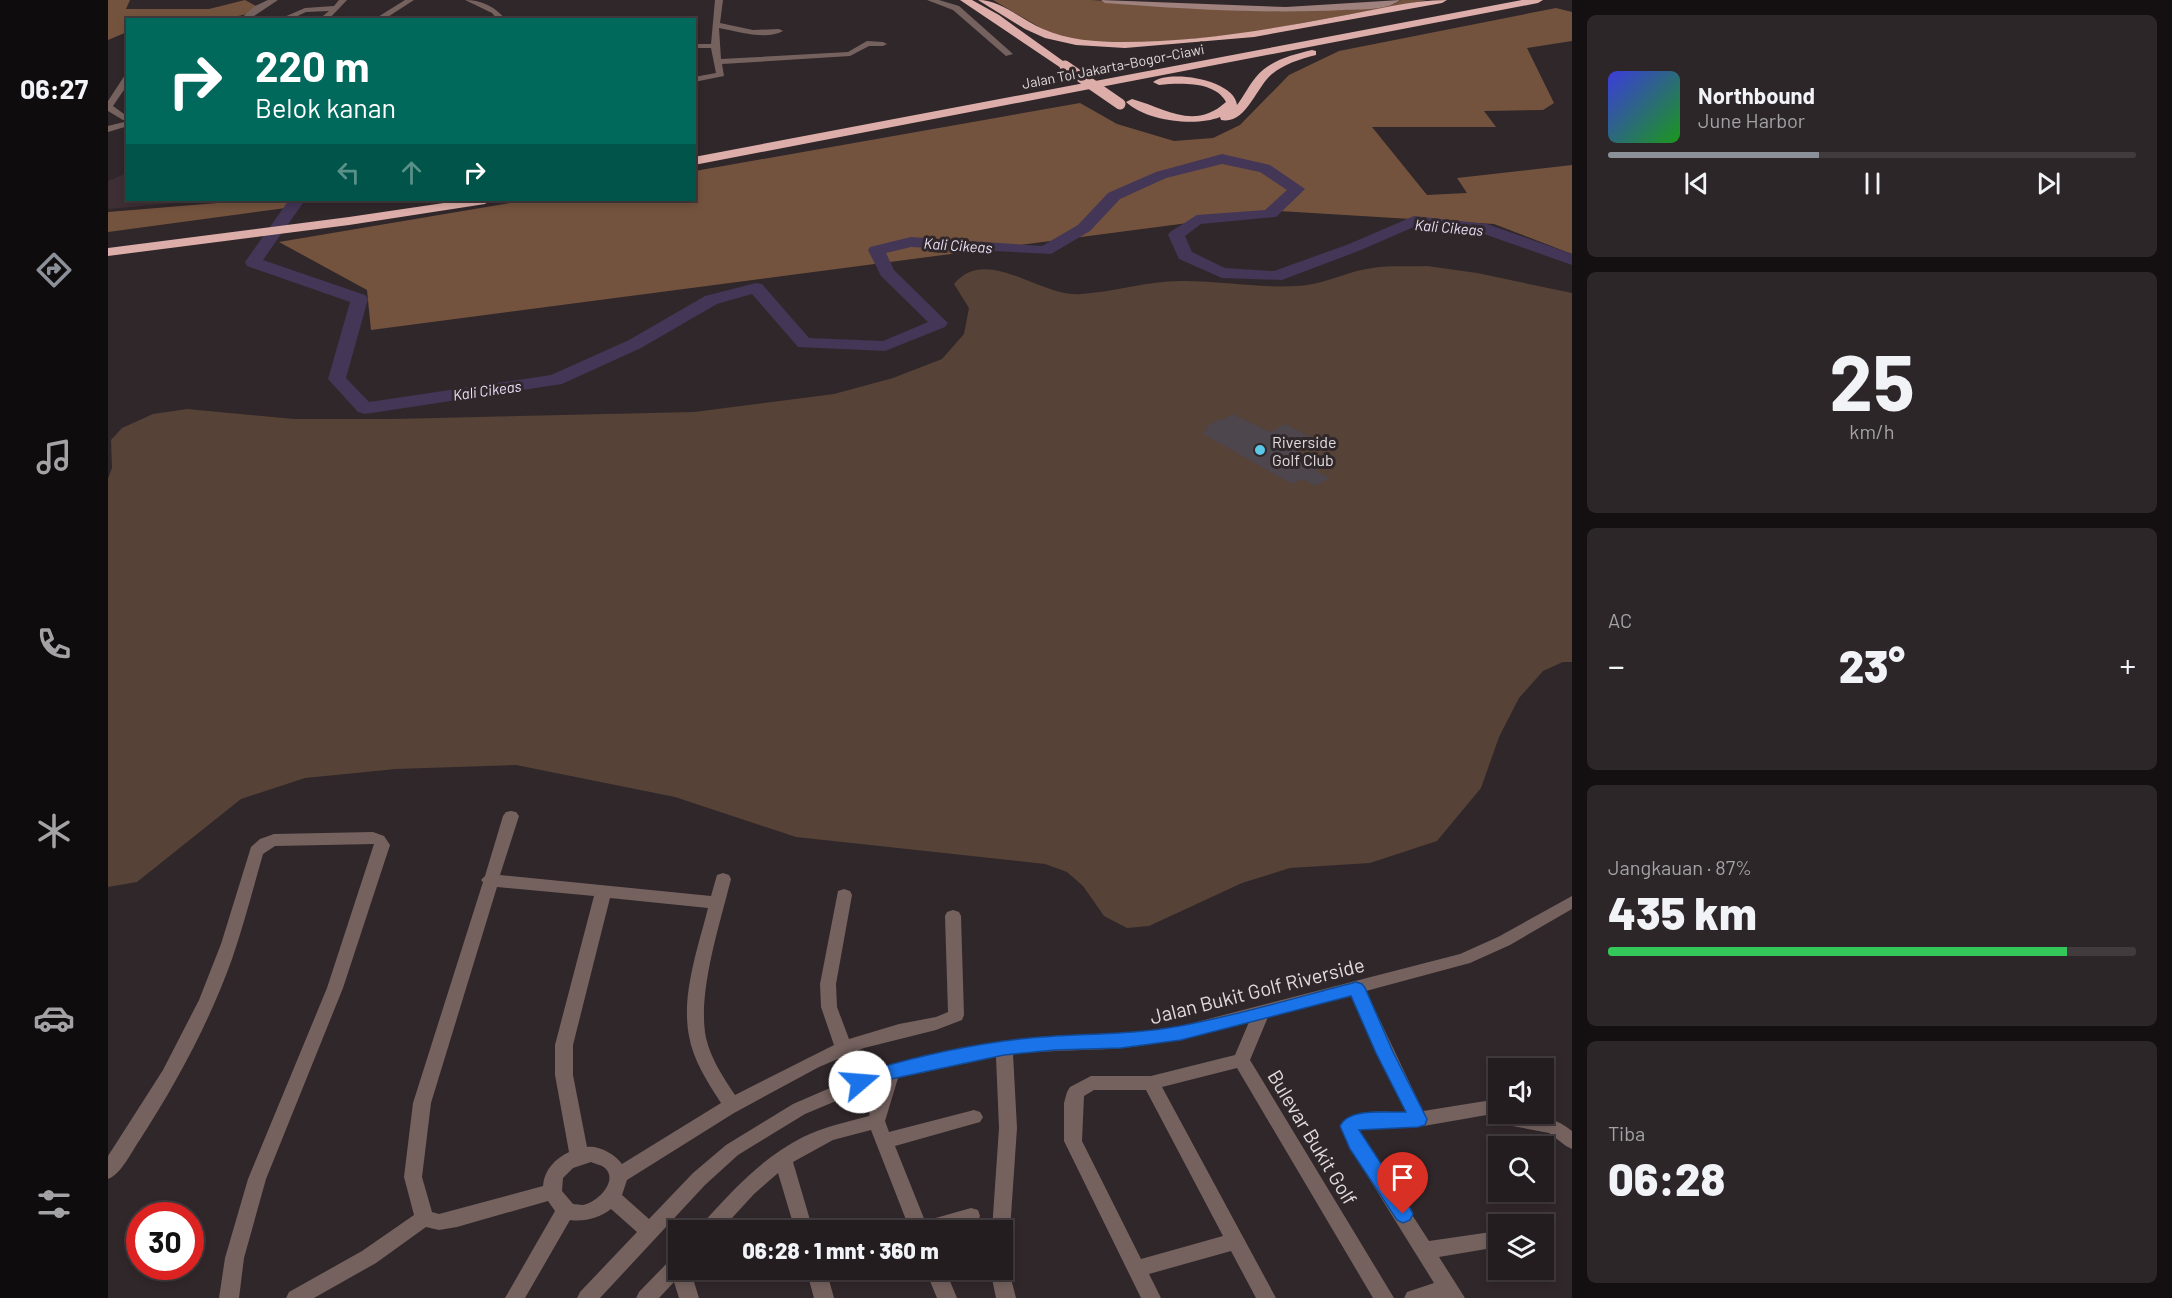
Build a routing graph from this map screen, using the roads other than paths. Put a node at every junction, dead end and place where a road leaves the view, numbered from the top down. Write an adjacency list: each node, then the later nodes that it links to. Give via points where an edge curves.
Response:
1 (274, 0): 16 (street)
2 (343, 0): 15 (street)
3 (410, 0): 19 (street)
4 (469, 0): 21 (street, via 495,11)
5 (719, 0): 24 (street)
6 (931, 0): 29 (street, via 956,8)
7 (965, 0): 33 (highway, bridge)
8 (983, 0): 23 (highway)
9 (1106, 0): 10 (main road, via 1285,10)
10 (1396, 0)
11 (1442, 0): 23 (highway, via 1245,35 1136,46 1079,43)
12 (1484, 0): 38 (highway, Jalan Tol Jakarta–Bogor–Ciawi)
13 (1538, 0): 22 (highway, Jalan Tol Jakarta–Bogor–Ciawi)
14 (422, 1): 20 (street)
15 (336, 8): 17 (street, via 305,10); 18 (street)
16 (246, 18)
17 (286, 18)
18 (324, 18)
19 (380, 18)
20 (395, 18)
21 (500, 18)
22 (1441, 18): 33 (highway, via 1418,28 1312,53 1276,66 1256,84 1239,110 1215,121 1157,120); 39 (highway, Jalan Tol Jakarta–Bogor–Ciawi)
23 (1020, 24): 33 (highway)
24 (716, 25): 25 (street, via 753,32); 28 (street)
25 (779, 31)
26 (883, 44): 30 (street, via 867,43 850,54)
27 (696, 46): 28 (street)
28 (715, 46): 30 (street)
29 (1009, 54)
30 (717, 62): 31 (street, via 721,74)
31 (696, 80)
32 (124, 86): 34 (street, via 108,107)
33 (1126, 103): 40 (highway, via 1162,114 1201,118 1224,112 1233,103 1228,95 1206,84 1164,81 859,140)
34 (126, 118): 35 (street)
35 (108, 129)
36 (126, 130): 37 (street)
37 (108, 135)
38 (696, 149)
39 (696, 162)
40 (696, 162)
41 (402, 201): 43 (highway)
42 (479, 201): 43 (highway, via 349,221)
43 (237, 230): 44 (highway); 45 (highway)
44 (108, 239)
45 (108, 252)
46 (511, 816): 47 (street)
47 (489, 879): 49 (street); 77 (street, via 422,1103 412,1177)
48 (723, 879): 52 (street)
49 (603, 893): 52 (street); 69 (street, via 564,1045 564,1075)
50 (844, 895): 56 (street, via 828,984 829,1007)
51 (1572, 902): 54 (street, Jalan Bukit Golf Riverside, via 1486,950)
52 (717, 903): 61 (street, via 697,998 697,1035 710,1072)
53 (953, 916): 56 (street, via 956,1015 948,1021)
54 (1356, 988): 55 (street, Jalan Bukit Golf Riverside); 64 (street)
55 (1261, 1012): 57 (street, Jalan Bukit Golf Riverside, via 1153,1038); 58 (street)
56 (844, 1048): 61 (street)
57 (1004, 1048): 59 (street, Jalan Bukit Golf Riverside); 82 (street, via 1008,1128)
58 (1241, 1060): 60 (street); 105 (street, Bulevar Bukit Golf)
59 (891, 1072): 65 (street); 83 (street, Jalan Bukit Golf Riverside, via 799,1109 732,1150)
60 (1151, 1083): 84 (street); 87 (street, via 1091,1083 1076,1092 1073,1103 1073,1141)
61 (732, 1105): 72 (street)
62 (1488, 1108): 64 (street)
63 (974, 1117): 67 (street)
64 (1418, 1119): 86 (street, via 1358,1121 1349,1126 1356,1143)
65 (876, 1121): 67 (street); 70 (street, via 825,1136)
66 (1540, 1124): 68 (street, via 1553,1126)
67 (884, 1140): 80 (street)
68 (1572, 1141)
69 (579, 1155): 72 (street, via 604,1157 614,1164); 73 (street, via 557,1169)
70 (783, 1158): 78 (street, via 741,1193); 79 (street)
71 (108, 1171): 94 (street, via 151,1109 187,1046 219,972 256,851 274,840 379,840 381,845 335,988 240,1232)
72 (618, 1174): 74 (street, via 618,1187)
73 (552, 1192): 75 (street); 77 (street, via 457,1219 439,1222)
74 (612, 1198): 75 (street, via 582,1214); 83 (street)
75 (566, 1209): 96 (street)
76 (971, 1216): 81 (street)
77 (424, 1218): 95 (street, via 369,1257)
78 (718, 1220)
79 (801, 1220)
80 (917, 1220)
81 (957, 1220)
82 (1002, 1220)
83 (650, 1231): 97 (street, Jalan Bukit Golf Riverside)
84 (1235, 1241): 87 (street); 104 (street)
85 (1488, 1241): 86 (street)
86 (1427, 1250): 107 (street)
87 (1137, 1269): 103 (street)
88 (668, 1277): 98 (street)
89 (683, 1280): 99 (street)
90 (819, 1280): 100 (street)
91 (939, 1280): 101 (street)
92 (1002, 1280): 102 (street)
93 (1436, 1291): 106 (street)
94 (229, 1298)
95 (296, 1298)
96 (515, 1298)
97 (587, 1298)
98 (646, 1298)
99 (689, 1298)
100 (824, 1298)
101 (946, 1298)
102 (1006, 1298)
103 (1151, 1298)
104 (1266, 1298)
105 (1384, 1298)
106 (1414, 1298)
107 (1455, 1298)

